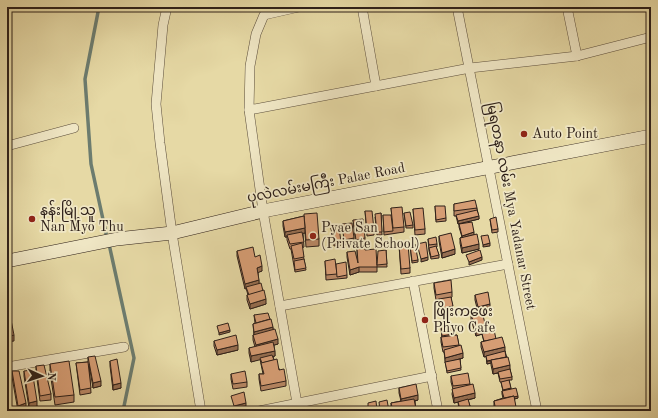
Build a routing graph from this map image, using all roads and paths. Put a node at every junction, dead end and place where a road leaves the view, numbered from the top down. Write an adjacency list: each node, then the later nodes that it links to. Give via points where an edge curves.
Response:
1 (168, 7): 16 (street, via 163,24 156,104)
2 (299, 7): 10 (street, via 264,15 256,34 250,66)
3 (362, 7): 9 (street)
4 (457, 7): 8 (street, မြရတနာ လမ်း Mya Yadanar Street)
5 (567, 7): 7 (street)
6 (651, 37): 7 (street)
7 (577, 56): 8 (street)
8 (470, 68): 9 (street); 14 (street, မြရတနာ လမ်း Mya Yadanar Street)
9 (376, 86): 10 (street)
10 (249, 110): 15 (street)
11 (74, 128): 13 (street)
12 (651, 136): 14 (street, ပုလဲလမ်းမကြီး Palae Road)
13 (7, 146)
14 (490, 167): 15 (street, ပုလဲလမ်းမကြီး Palae Road); 18 (street, မြရတနာ လမ်း Mya Yadanar Street)
15 (263, 211): 16 (street, ပုလဲလမ်းမကြီး Palae Road); 20 (street)
16 (172, 232): 17 (street, ပုလဲလမ်းမကြီး Palae Road, via 117,238); 25 (street)
17 (7, 261)
18 (508, 264): 19 (street); 28 (street, မြရတနာ လမ်း Mya Yadanar Street)
19 (413, 281): 20 (street); 23 (street)
20 (280, 306): 24 (street)
21 (124, 347): 22 (street)
22 (7, 367)
23 (432, 376): 24 (street); 27 (street)
24 (297, 403): 26 (street)
25 (201, 411)
26 (259, 411)
27 (438, 411)
28 (537, 411)

